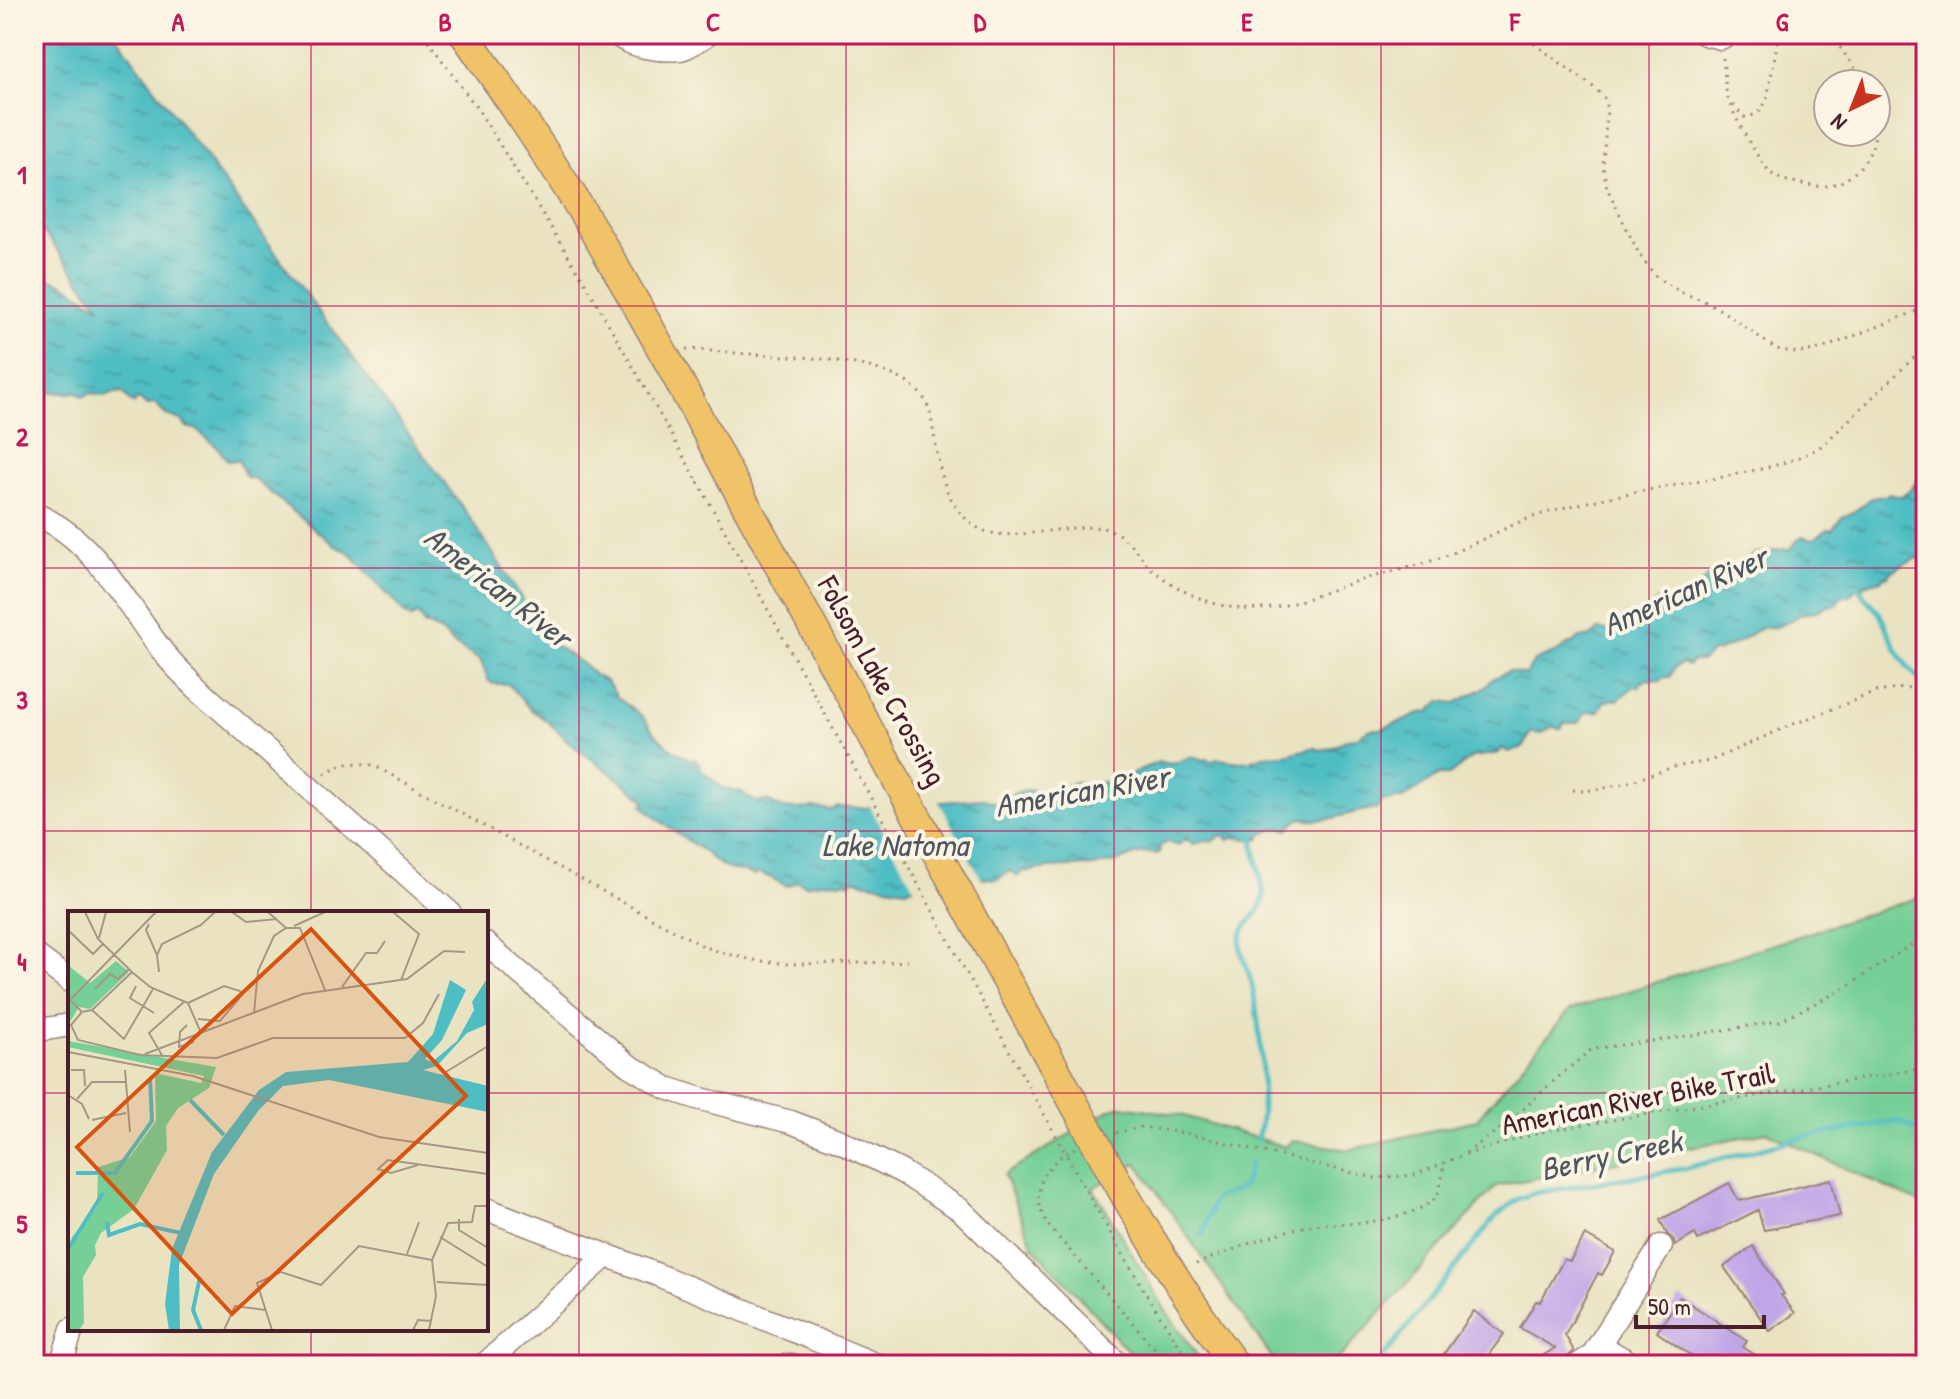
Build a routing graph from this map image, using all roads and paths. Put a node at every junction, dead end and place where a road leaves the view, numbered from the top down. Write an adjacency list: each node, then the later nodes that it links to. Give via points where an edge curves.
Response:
1 (423, 34): 43 (path, bridge, via 479,111 578,273 1086,1191)
2 (464, 34): 14 (main road, Folsom Lake Crossing, via 564,182)
3 (617, 34): 4 (lane, via 649,48 682,49)
4 (706, 34)
5 (1521, 34): 12 (path, via 1604,98 1607,188 1655,276 1721,310 1776,349 1799,353)
6 (1779, 34): 10 (path, via 1763,107 1744,117)
7 (1831, 34): 9 (path)
8 (1718, 35): 10 (path)
9 (1854, 68)
10 (1728, 99): 11 (path, via 1743,131 1781,180 1813,187 1836,184 1853,174)
11 (1871, 148)
12 (1926, 309)
13 (1926, 346): 14 (path, via 1807,455 1597,500 1525,520 1444,557 1285,605 1246,609 1180,589 1110,529 1000,535 971,523 950,500 926,401 902,380 869,366 826,358)
14 (661, 348): 44 (main road, Folsom Lake Crossing, bridge, via 1145,1232)
15 (34, 514): 17 (lane, via 72,537 108,573 161,649 197,688)
16 (1926, 685): 18 (path, via 1876,692 1710,761 1602,789)
17 (309, 788): 19 (lane); 23 (path, via 342,764 373,765 720,952 789,964)
18 (1573, 790)
19 (448, 911)
20 (1926, 935): 30 (path, via 1840,991 1779,1021 1592,1049)
21 (488, 946): 41 (lane, via 628,1065 667,1088 840,1141 961,1210)
22 (34, 954): 24 (lane)
23 (909, 961)
24 (68, 980)
25 (68, 1025): 26 (lane)
26 (34, 1031)
27 (1926, 1068): 30 (path, American River Bike Trail, via 1546,1131)
28 (1113, 1134): 31 (path, American River Bike Trail, via 1142,1127 1185,1133 1374,1178 1415,1175)
29 (1077, 1148): 42 (path, via 1057,1159 1043,1176 1039,1207 1047,1224)
30 (1463, 1155): 31 (path, American River Bike Trail)
31 (1444, 1163): 35 (path, via 1436,1198 1413,1212 1364,1223 1314,1225)
32 (488, 1210): 34 (lane)
33 (1661, 1246): 37 (lane)
34 (607, 1255): 39 (lane); 40 (lane)
35 (1196, 1264)
36 (71, 1331): 38 (lane)
37 (1599, 1345): 45 (lane); 46 (lane)
38 (61, 1365)
39 (484, 1365)
40 (877, 1365)
41 (1119, 1365)
42 (1169, 1365)
43 (1192, 1365)
44 (1235, 1365)
45 (1578, 1365)
46 (1634, 1365)

